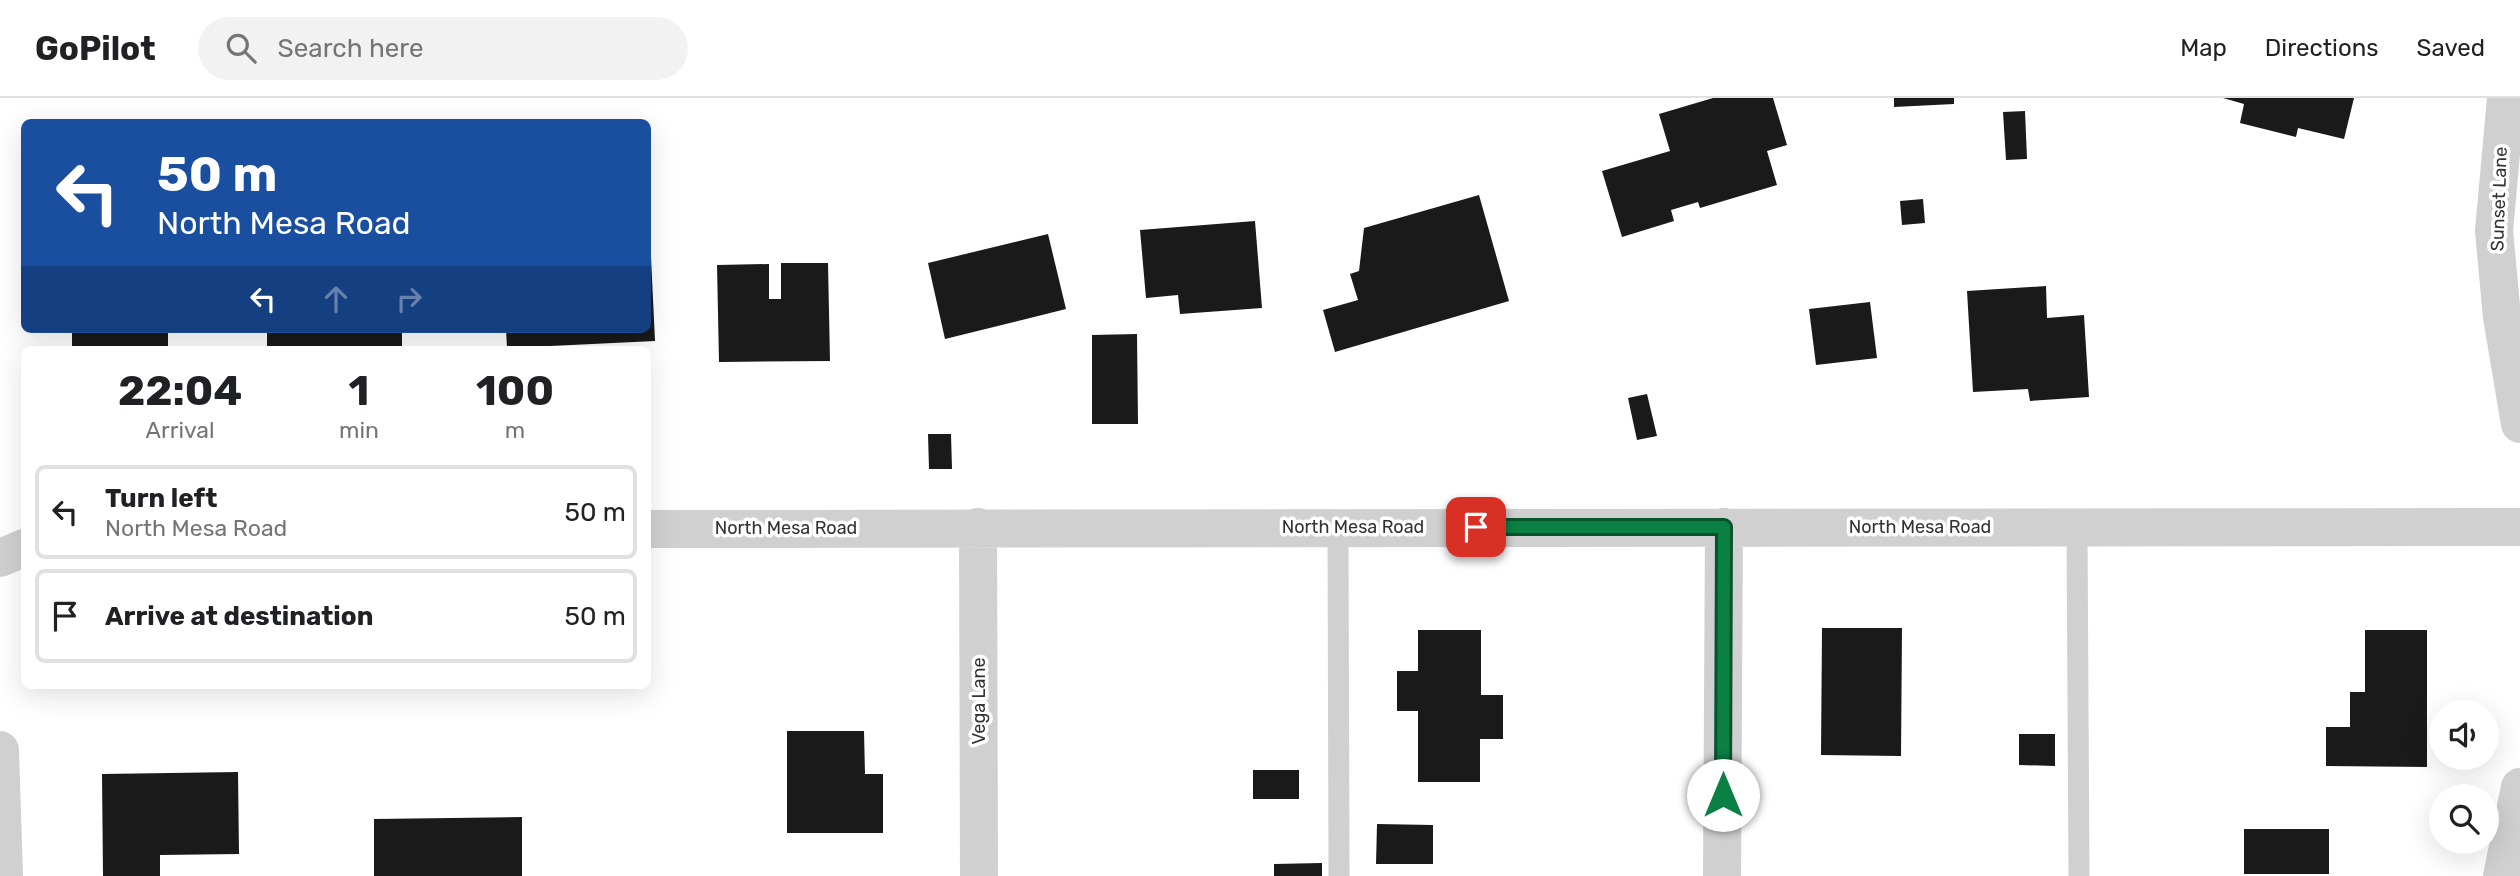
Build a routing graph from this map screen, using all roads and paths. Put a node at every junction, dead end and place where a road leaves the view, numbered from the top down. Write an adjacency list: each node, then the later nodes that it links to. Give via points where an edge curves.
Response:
1 (2507, 98): 2 (street, Sunset Lane, via 2494,231 2502,317)
2 (2520, 424)
3 (978, 527): 4 (street, North Mesa Road); 8 (street, North Mesa Road); 14 (street, Vega Lane)
4 (1338, 527): 5 (street, North Mesa Road); 15 (lane)
5 (1724, 527): 6 (street, North Mesa Road); 16 (street)
6 (2077, 527): 7 (street, North Mesa Road); 17 (lane)
7 (2520, 527)
8 (651, 529)
9 (21, 549): 10 (street)
10 (0, 558)
11 (0, 750): 13 (street)
12 (2520, 787): 18 (street)
13 (4, 876)
14 (979, 876)
15 (1339, 876)
16 (1722, 876)
17 (2079, 876)
18 (2502, 876)

